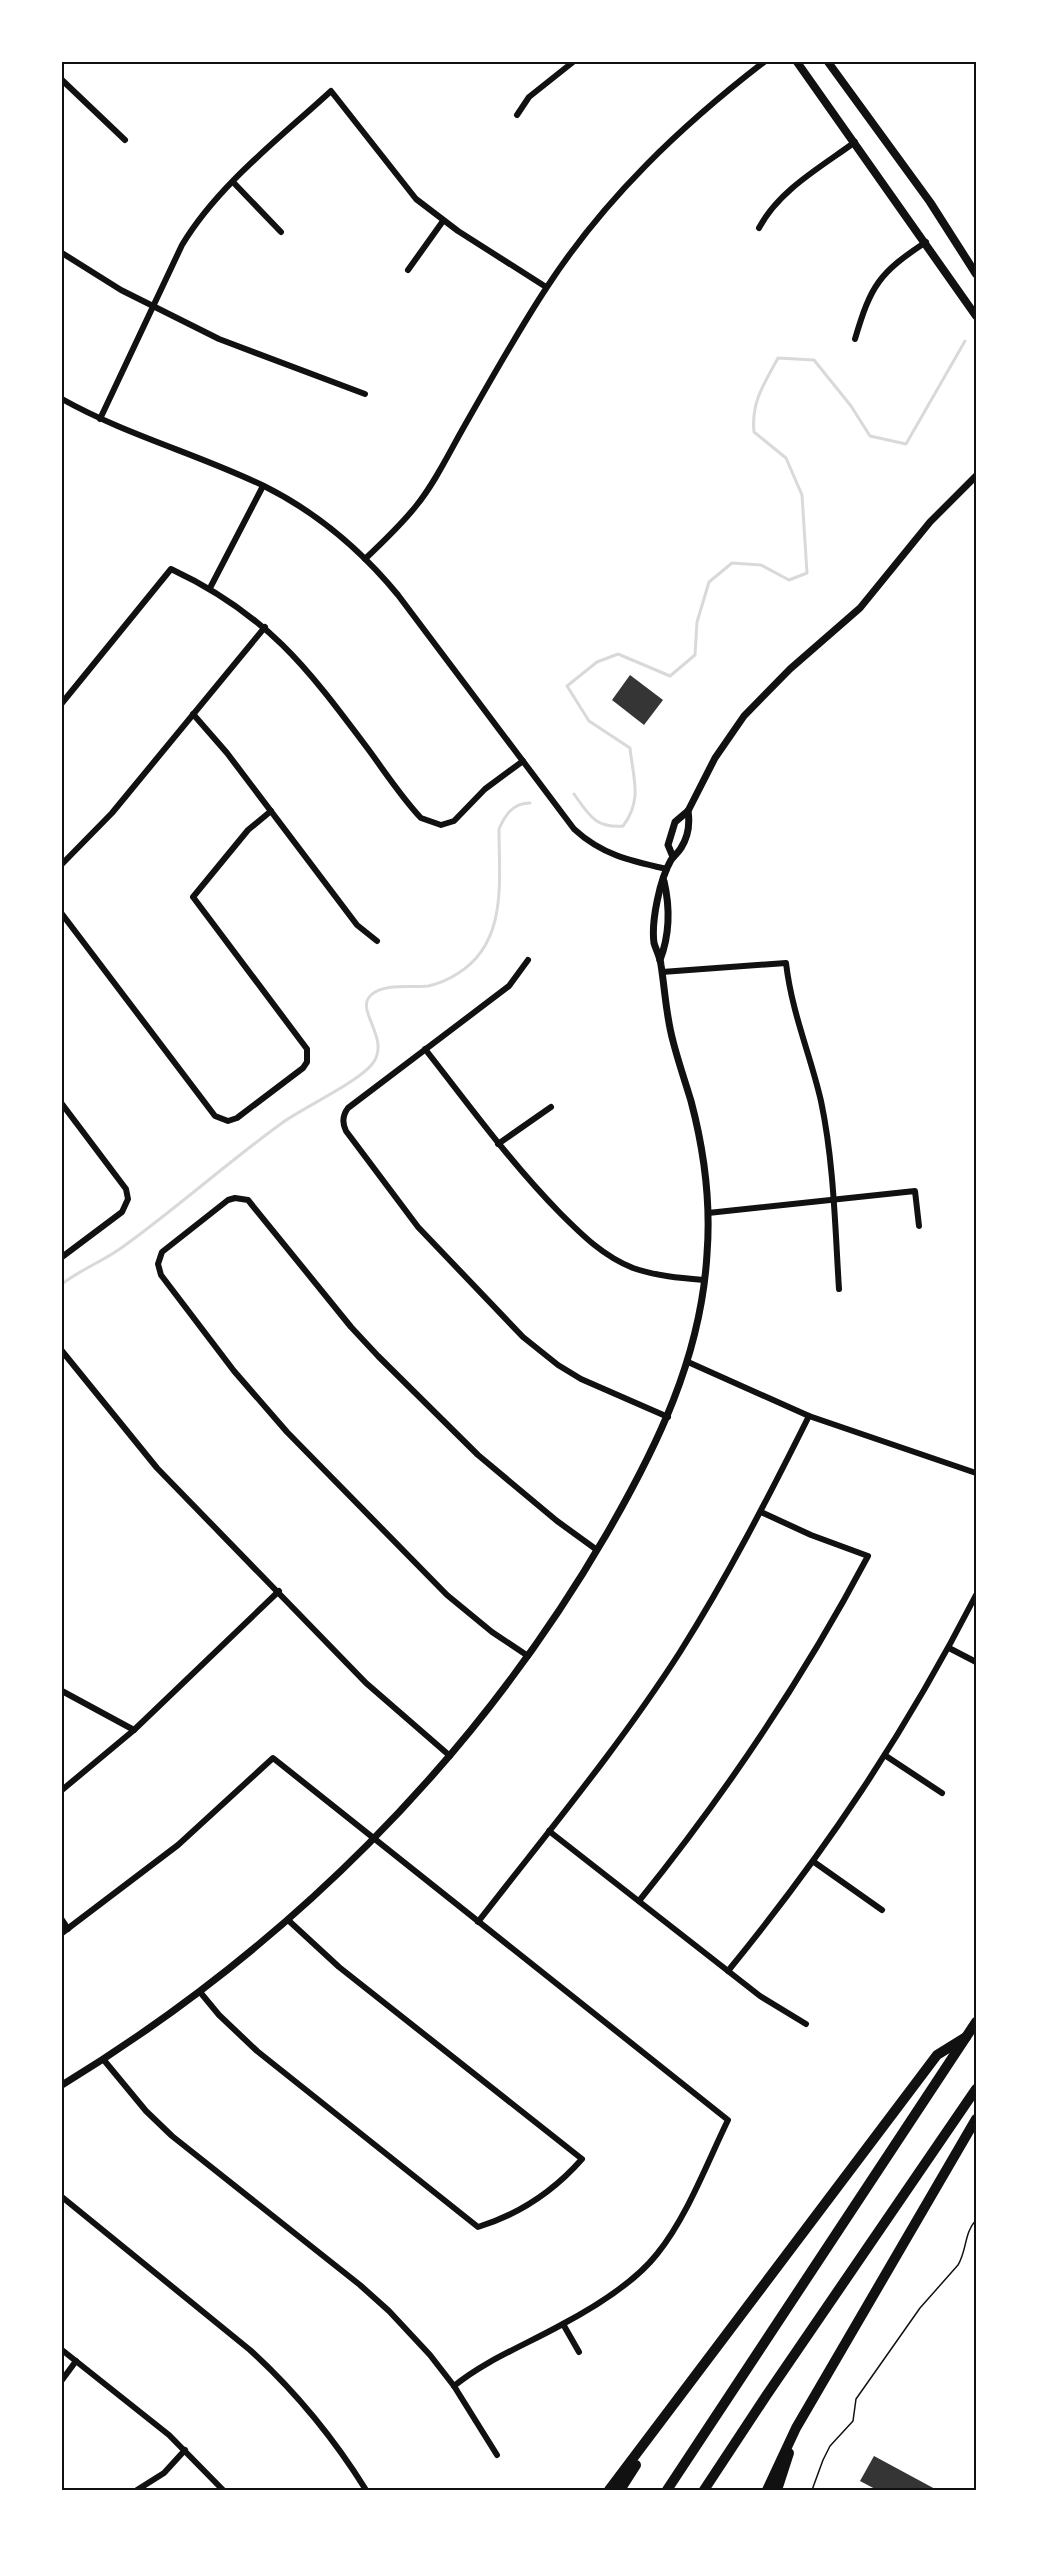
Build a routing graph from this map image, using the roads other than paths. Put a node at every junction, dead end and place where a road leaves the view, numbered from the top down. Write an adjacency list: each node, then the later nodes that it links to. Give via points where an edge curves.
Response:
1 (573, 62): 6 (street, via 535,92)
2 (764, 62): 17 (street, via 699,114 634,176)
3 (797, 62): 8 (main road)
4 (828, 62): 16 (main road, via 930,202)
5 (62, 80): 7 (street)
6 (517, 115)
7 (125, 140)
8 (855, 142): 11 (street, via 802,180 779,201); 13 (main road)
9 (233, 182): 10 (street, via 331,91 399,179); 12 (street); 18 (street, via 194,226)
10 (443, 221): 15 (street); 17 (street)
11 (759, 228)
12 (280, 232)
13 (926, 242): 19 (main road); 20 (street, via 897,261 880,279)
14 (62, 253): 18 (street)
15 (408, 270)
16 (976, 274)
17 (546, 287): 26 (street, via 430,487)
18 (153, 306): 21 (street, via 219,339); 23 (street)
19 (976, 316)
20 (855, 339)
21 (364, 394)
22 (62, 399): 23 (street)
23 (100, 419): 25 (street)
24 (976, 476): 33 (street, via 930,522 860,608 790,669 744,716 715,758)
25 (263, 486): 26 (street, via 309,512); 27 (street)
26 (365, 559): 31 (street, via 398,595)
27 (210, 588): 28 (street); 29 (street, via 171,569)
28 (265, 627): 30 (street); 31 (street, via 316,680 421,818 441,825 454,821 485,789)
29 (62, 702)
30 (193, 714): 32 (street); 35 (street, via 112,813)
31 (523, 761): 36 (street, via 574,829 590,843 621,859)
32 (271, 811): 38 (street, via 248,830 193,897 307,1049 303,1068 237,1118 228,1121 215,1116); 39 (street, via 357,925)
33 (688, 811): 34 (street, via 690,825 686,837); 34 (street, via 675,822 668,845)
34 (672, 857): 36 (street)
35 (62, 864)
36 (667, 869): 37 (street)
37 (664, 879): 41 (street, via 668,895 667,941); 41 (street, via 654,942)
38 (62, 914)
39 (377, 941)
40 (528, 960): 43 (street, via 509,986)
41 (660, 960): 42 (street)
42 (662, 972): 47 (street, via 786,963 794,1012 821,1101); 48 (street, via 673,1043 698,1129)
43 (425, 1049): 46 (street); 56 (street, via 348,1108 343,1120 346,1131 418,1227 522,1337 581,1379)
44 (62, 1104): 50 (street, via 126,1189 128,1199 122,1212)
45 (551, 1107): 46 (street)
46 (498, 1144): 51 (street, via 542,1195 604,1253 647,1272)
47 (833, 1200): 48 (street); 49 (street, via 915,1191); 52 (street)
48 (708, 1213): 51 (street)
49 (919, 1226)
50 (62, 1257)
51 (705, 1280): 54 (street)
52 (839, 1289)
53 (62, 1351): 60 (street, via 157,1468)
54 (688, 1362): 55 (street); 56 (street)
55 (809, 1416): 57 (street); 58 (street)
56 (668, 1417): 59 (street)
57 (976, 1473)
58 (761, 1512): 71 (street, via 679,1653); 74 (street, via 868,1556 762,1736)
59 (597, 1550): 63 (street); 63 (street, via 478,1455 378,1356 248,1200 228,1200 162,1252 158,1264 161,1275 258,1400 447,1594)
60 (279, 1591): 66 (street); 67 (street, via 366,1683)
61 (976, 1595): 62 (street)
62 (949, 1648): 64 (street); 68 (street)
63 (528, 1656): 67 (street)
64 (976, 1662)
65 (62, 1691): 66 (street)
66 (134, 1730): 69 (street)
67 (450, 1756): 72 (street)
68 (886, 1756): 70 (street); 73 (street)
69 (62, 1790)
70 (942, 1793)
71 (549, 1831): 74 (street); 78 (street)
72 (374, 1840): 77 (street); 78 (street); 79 (street, via 273,1758 178,1845)
73 (814, 1862): 75 (street); 80 (street)
74 (639, 1901): 80 (street)
75 (882, 1910)
76 (62, 1920): 79 (street)
77 (288, 1920): 81 (street); 81 (street, via 339,1967 582,2159 538,2199 511,2215 478,2227 257,2051)
78 (478, 1922): 90 (street, via 728,2120 682,2216 656,2255 629,2281)
79 (64, 1931)
80 (728, 1971): 83 (street)
81 (200, 1992): 85 (street)
82 (976, 2022): 84 (highway)
83 (806, 2024)
84 (966, 2037): 96 (highway, via 938,2055); 105 (highway)
85 (103, 2059): 86 (street); 95 (street, via 172,2136 389,2311)
86 (62, 2085)
87 (976, 2089): 106 (highway)
88 (976, 2119): 97 (highway)
89 (62, 2197): 102 (street, via 277,2374 325,2428)
90 (563, 2324): 92 (street); 95 (street, via 480,2367)
91 (62, 2350): 93 (street)
92 (579, 2352)
93 (76, 2361): 94 (street); 98 (street)
94 (62, 2380)
95 (454, 2386): 99 (street)
96 (666, 2417): 103 (highway); 104 (highway)
97 (796, 2428): 107 (highway); 108 (highway)
98 (185, 2450): 100 (street, via 164,2473); 101 (street)
99 (497, 2455)
100 (137, 2490)
101 (223, 2490)
102 (364, 2490)
103 (609, 2490)
104 (620, 2490)
105 (667, 2490)
106 (704, 2490)
107 (767, 2490)
108 (777, 2490)

